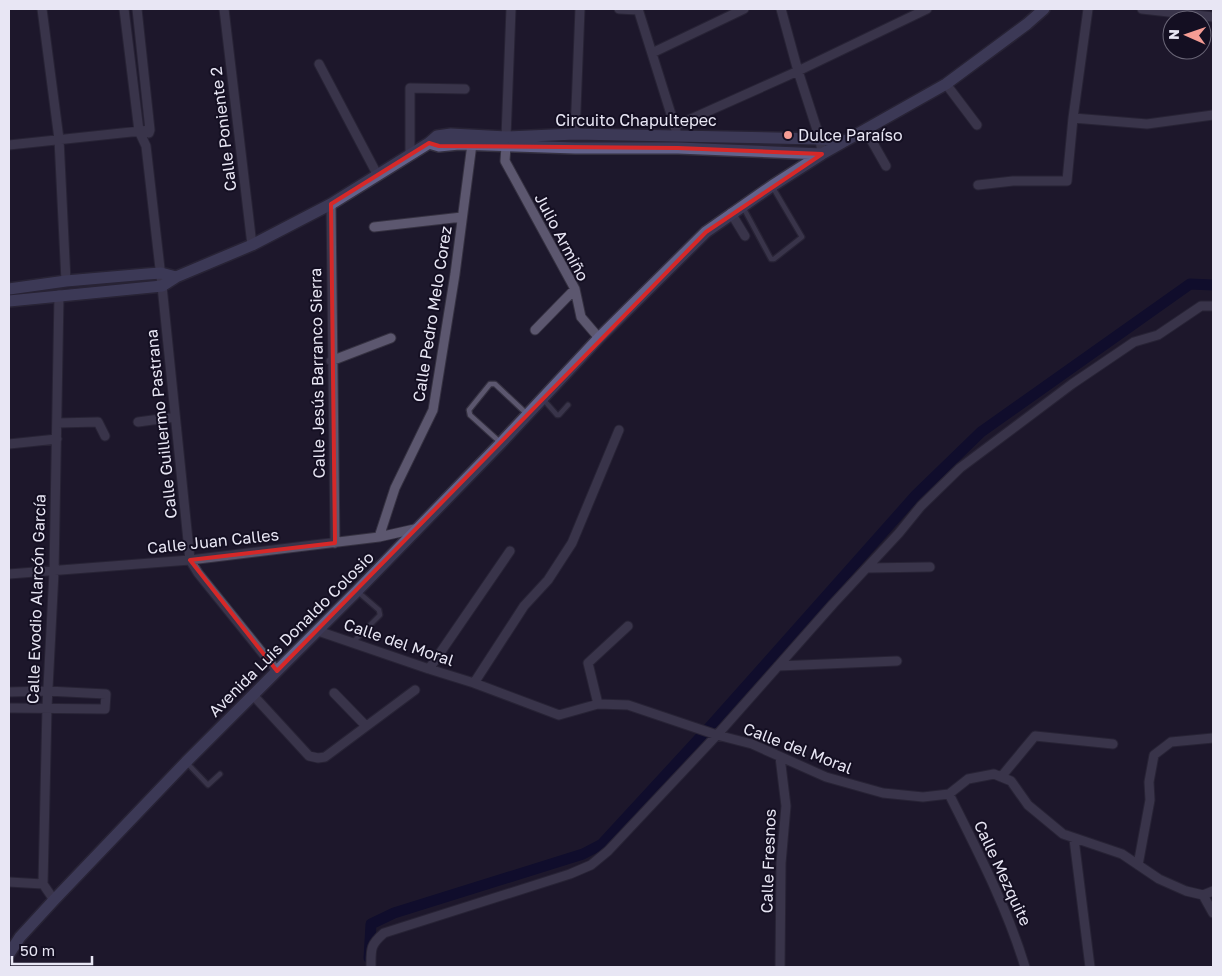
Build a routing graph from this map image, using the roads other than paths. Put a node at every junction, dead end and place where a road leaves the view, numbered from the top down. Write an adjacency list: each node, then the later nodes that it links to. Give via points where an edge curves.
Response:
1 (42, 9): 31 (street)
2 (124, 9): 17 (street, Calle Guillermo Pastrana)
3 (137, 9): 16 (street, Calle Guillermo Pastrana)
4 (224, 9): 51 (street, Calle Poniente 2)
5 (511, 9): 35 (street, Julio Armiño)
6 (580, 9): 30 (street)
7 (619, 9): 8 (street)
8 (638, 9): 18 (street)
9 (744, 9): 18 (street)
10 (781, 9): 20 (street)
11 (927, 9): 20 (street)
12 (1044, 9): 21 (main road, Avenida Luis Donaldo Colosio)
13 (1088, 9): 24 (street)
14 (1142, 9): 15 (street)
15 (1213, 17)
16 (138, 19): 17 (street); 27 (street, Calle Guillermo Pastrana)
17 (125, 20): 28 (street, Calle Guillermo Pastrana)
18 (652, 53): 29 (street)
19 (319, 64): 42 (street)
20 (798, 71): 29 (street); 32 (street)
21 (946, 84): 25 (street); 26 (main road, Avenida Luis Donaldo Colosio)
22 (465, 89): 39 (street, via 410,88)
23 (1213, 115): 24 (street, via 1147,124)
24 (1073, 118): 43 (street, via 1067,181)
25 (977, 125)
26 (865, 129): 33 (main road, Avenida Luis Donaldo Colosio); 41 (street)
27 (150, 130): 28 (street); 38 (street, Calle Guillermo Pastrana)
28 (139, 131): 31 (street); 38 (street, Calle Guillermo Pastrana)
29 (677, 131): 30 (main road, Circuito Chapultepec); 32 (main road, Circuito Chapultepec)
30 (575, 134): 35 (main road, Circuito Chapultepec)
31 (58, 139): 37 (street); 54 (street)
32 (820, 139): 33 (main road, Circuito Chapultepec); 40 (street)
33 (845, 141): 40 (main road, Avenida Luis Donaldo Colosio)
34 (429, 142): 35 (main road, Circuito Chapultepec, via 437,136 452,134); 36 (main road, Circuito Chapultepec, via 439,146); 39 (main road, Circuito Chapultepec)
35 (506, 142): 36 (main road, Circuito Chapultepec); 40 (main road, Circuito Chapultepec); 57 (street, Julio Armiño, via 505,161)
36 (472, 144): 48 (street, Calle Pedro Melo Corez)
37 (9, 145)
38 (146, 146): 52 (street, Calle Guillermo Pastrana)
39 (410, 153): 42 (main road, Circuito Chapultepec)
40 (822, 154): 44 (main road, Avenida Luis Donaldo Colosio)
41 (886, 166)
42 (376, 174): 45 (main road, Circuito Chapultepec)
43 (978, 184)
44 (772, 186): 46 (main road, Avenida Luis Donaldo Colosio); 46 (lane, via 802,237 774,259 771,259)
45 (331, 204): 51 (main road, Circuito Chapultepec); 64 (street, Calle Jesús Barranco Sierra)
46 (743, 206): 47 (main road, Avenida Luis Donaldo Colosio)
47 (731, 213): 50 (street); 63 (main road, Avenida Luis Donaldo Colosio, via 706,232)
48 (462, 217): 49 (street); 77 (street, Calle Pedro Melo Corez, via 433,410 395,488)
49 (374, 227)
50 (744, 236)
51 (252, 245): 53 (main road, Circuito Chapultepec)
52 (161, 273): 53 (main road); 54 (main road); 55 (street, Calle Guillermo Pastrana)
53 (176, 277): 55 (main road, Circuito Chapultepec)
54 (66, 281): 56 (main road)
55 (162, 286): 58 (main road, Circuito Chapultepec); 68 (street, Calle Guillermo Pastrana)
56 (9, 289)
57 (575, 290): 61 (street); 63 (street, Julio Armiño, via 581,317)
58 (59, 295): 59 (main road, Circuito Chapultepec); 70 (street, Calle Evodio Alarcón García)
59 (9, 301)
60 (1213, 306): 82 (street, via 1201,306 1158,335 1134,342 1014,427 960,468 921,506)
61 (535, 330)
62 (391, 338): 64 (street)
63 (599, 338): 65 (main road, Avenida Luis Donaldo Colosio)
64 (332, 361): 78 (street, Calle Jesús Barranco Sierra)
65 (542, 398): 66 (lane, via 559,415); 67 (main road, Avenida Luis Donaldo Colosio)
66 (568, 405)
67 (527, 414): 74 (main road, Avenida Luis Donaldo Colosio); 74 (lane, via 495,384 490,384 469,412)
68 (175, 417): 69 (street); 80 (street, Calle Guillermo Pastrana)
69 (138, 422)
70 (57, 423): 72 (street, via 98,422); 73 (street, Calle Evodio Alarcón García)
71 (619, 430): 93 (street, via 572,543 548,580 524,606)
72 (105, 436)
73 (57, 439): 75 (street); 83 (street, Calle Evodio Alarcón García)
74 (501, 443): 76 (main road, Avenida Luis Donaldo Colosio)
75 (9, 444)
76 (419, 528): 77 (street, Calle Juan Calles); 85 (main road, Avenida Luis Donaldo Colosio)
77 (379, 537): 78 (street, Calle Juan Calles)
78 (334, 543): 80 (street, Calle Juan Calles)
79 (510, 551): 91 (street)
80 (190, 560): 83 (street, Calle Juan Calles); 92 (street, Calle Guillermo Pastrana)
81 (930, 567): 82 (street)
82 (867, 568): 90 (street)
83 (54, 572): 84 (street, Calle Juan Calles); 95 (street, Calle Evodio Alarcón García)
84 (9, 574)
85 (357, 592): 87 (main road, Avenida Luis Donaldo Colosio); 88 (lane, via 379,610 380,615)
86 (628, 626): 99 (street, via 588,663)
87 (318, 631): 88 (street, Calle del Moral); 92 (main road, Avenida Luis Donaldo Colosio)
88 (352, 642): 91 (street, Calle del Moral)
89 (897, 661): 90 (street)
90 (778, 666): 103 (street)
91 (433, 670): 93 (street, Calle del Moral)
92 (277, 671): 98 (main road, Avenida Luis Donaldo Colosio)
93 (470, 681): 99 (street, Calle del Moral, via 559,715)
94 (415, 690): 102 (street)
95 (48, 691): 96 (street); 100 (street, Calle Evodio Alarcón García); 100 (street, via 106,694 105,709)
96 (9, 692)
97 (334, 693): 102 (street)
98 (253, 695): 102 (street, via 310,756 325,756); 107 (main road, Avenida Luis Donaldo Colosio)
99 (598, 704): 103 (street, Calle del Moral, via 628,705)
100 (46, 707): 101 (street); 114 (street, Calle Evodio Alarcón García)
101 (9, 708)
102 (366, 726)
103 (715, 734): 106 (street, Calle del Moral, via 752,744); 120 (street, via 608,851 591,865 384,934 374,941)
104 (1213, 738): 112 (street, via 1171,742 1154,755)
105 (1114, 744): 109 (street, via 1036,736)
106 (780, 757): 110 (street, Calle del Moral, via 826,777 883,793 923,797); 121 (street, Calle Fresnos, via 786,806 781,863)
107 (186, 762): 108 (lane, via 208,785); 117 (main road, Avenida Luis Donaldo Colosio)
108 (220, 774)
109 (1001, 777): 110 (street, via 994,774 968,779); 111 (street, via 1011,781 1028,805 1063,834)
110 (949, 794): 122 (street, Calle Mezquite, via 1015,934)
111 (1074, 839): 112 (street, via 1122,854); 123 (street)
112 (1138, 866): 116 (street, via 1159,879)
113 (9, 882): 114 (street)
114 (43, 884): 117 (street)
115 (1213, 891): 116 (street)
116 (1203, 895): 118 (street)
117 (54, 900): 119 (main road, Avenida Luis Donaldo Colosio)
118 (1213, 913)
119 (10, 950)
120 (371, 967)
121 (780, 967)
122 (1024, 967)
123 (1090, 967)

